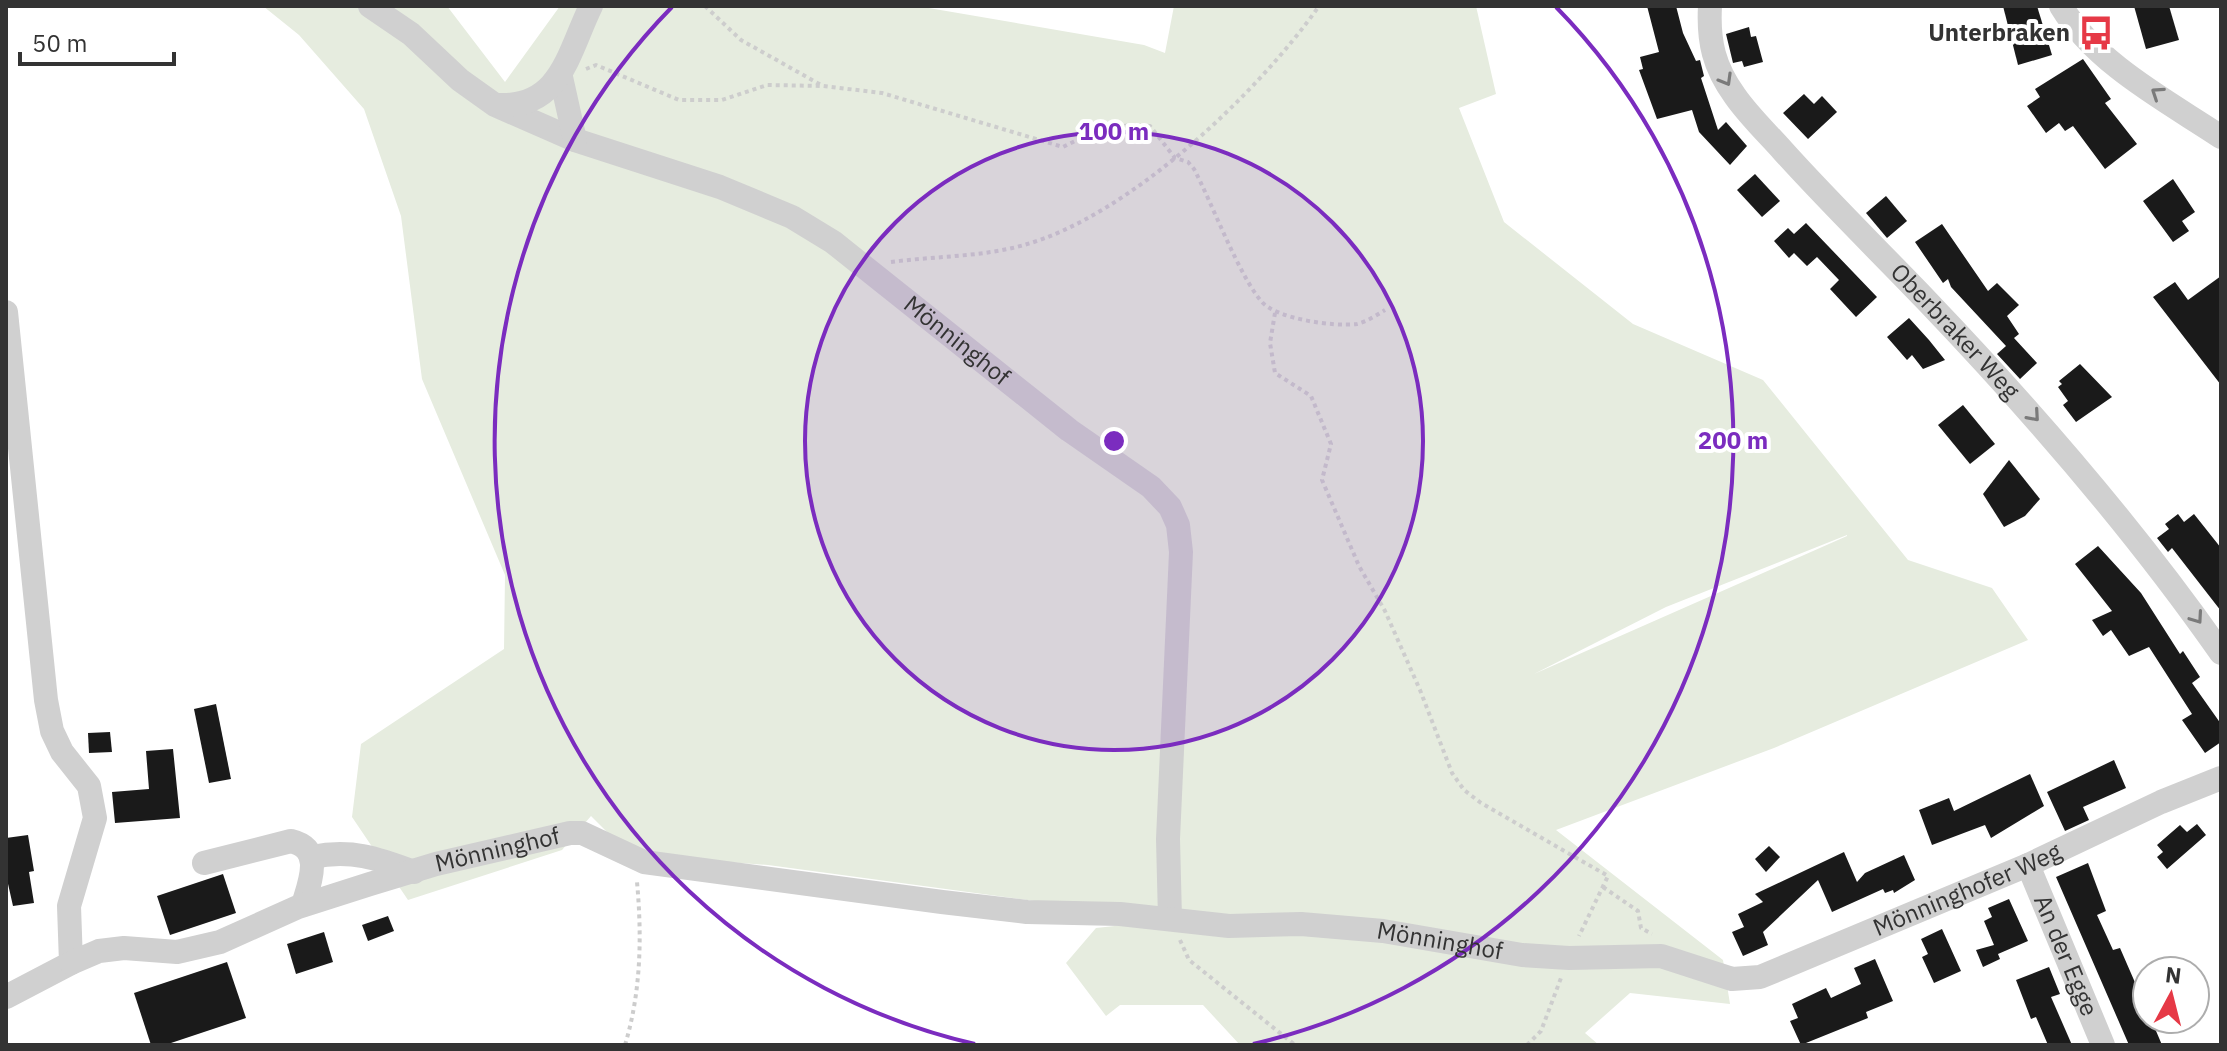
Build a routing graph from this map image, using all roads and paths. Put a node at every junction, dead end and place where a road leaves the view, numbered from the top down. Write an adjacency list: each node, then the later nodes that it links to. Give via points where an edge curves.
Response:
1 (370, 6): 9 (street, Mönninghof)
2 (591, 6): 7 (street)
3 (705, 6): 8 (path, via 741,40)
4 (1319, 6): 12 (path, via 1291,46)
5 (1710, 6): 17 (street, Oberbraker Weg, one-way to 17, via 1712,55 1735,96 2006,384 2116,513)
6 (2061, 6): 10 (street, one-way to 6, via 2131,76 2087,38)
7 (561, 77): 8 (path, via 596,65 679,100 722,100 767,85); 9 (street, via 534,101); 11 (street)
8 (823, 86): 12 (path, via 882,93 1063,147 1089,134 1150,126)
9 (495, 105): 11 (street, Mönninghof)
10 (2221, 137)
11 (575, 140): 13 (street, Mönninghof, via 720,187 792,217)
12 (1175, 158): 13 (path, via 1068,228 1028,244 994,253); 16 (path, via 1194,169 1249,282)
13 (865, 265): 26 (street, Mönninghof, via 955,342 1151,487 1170,507 1181,552 1168,839)
14 (1385, 310): 16 (path, via 1358,324)
15 (6, 312): 29 (street, via 46,700 62,752 89,786 95,818 69,906)
16 (1275, 313): 24 (path, via 1270,343 1275,373 1311,396 1331,444 1322,480 1385,611 1452,773 1481,803 1608,876)
17 (2221, 653)
18 (2221, 778): 22 (street, Mönninghofer Weg)
19 (312, 857): 21 (street, via 307,847 291,841); 23 (street, via 338,852 370,855); 25 (street)
20 (631, 857): 23 (street, Mönninghof, via 582,833 570,833); 26 (street, Mönninghof, via 1027,912); 32 (path, via 641,928)
21 (204, 863)
22 (2028, 865): 30 (street, Mönninghofer Weg, via 1760,977 1732,979); 35 (street, An der Egge)
23 (414, 872): 25 (street, Mönninghof)
24 (1603, 887): 27 (path, via 1638,911 1641,928); 28 (path)
25 (303, 905): 29 (street, Mönninghof, via 220,942 177,952 99,951)
26 (1170, 919): 28 (street, Mönninghof, via 1383,931); 33 (path, via 1189,960)
27 (1653, 935)
28 (1569, 958): 30 (street, Mönninghof, via 1661,956); 34 (path, via 1541,1031)
29 (71, 963): 31 (street, Mönninghof)
30 (1708, 969)
31 (6, 997)
32 (625, 1045)
33 (1295, 1045)
34 (1527, 1045)
35 (2103, 1045)

